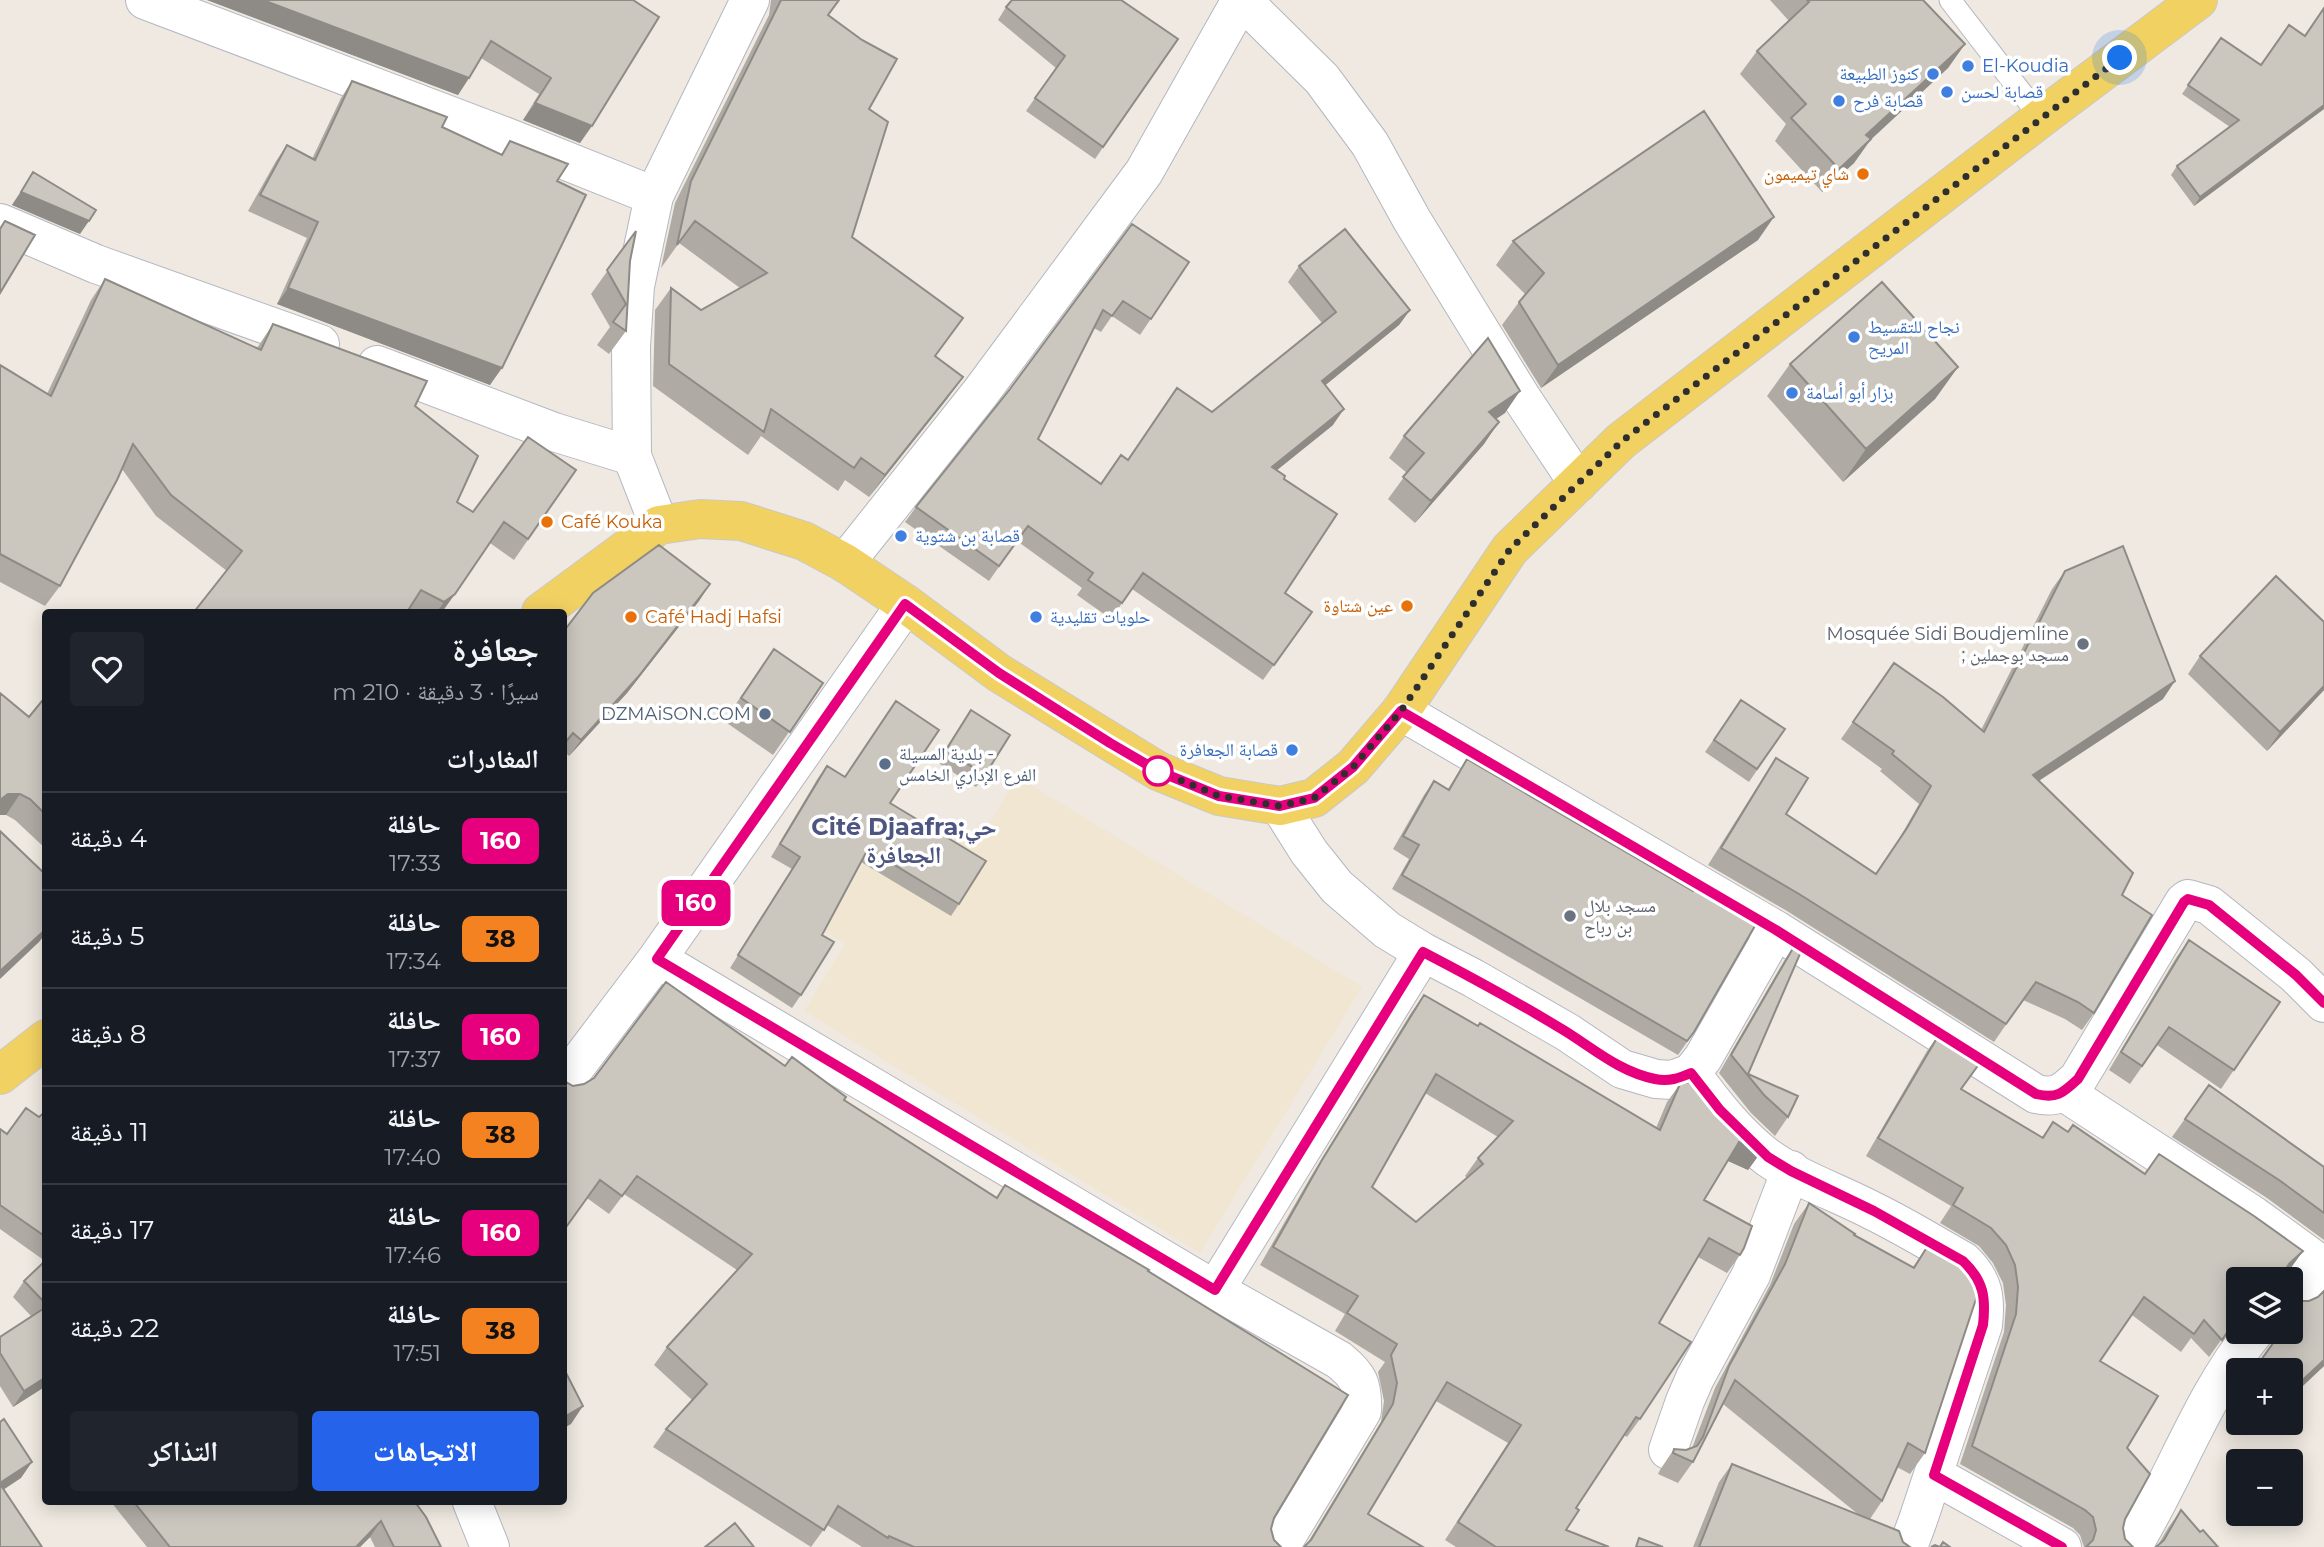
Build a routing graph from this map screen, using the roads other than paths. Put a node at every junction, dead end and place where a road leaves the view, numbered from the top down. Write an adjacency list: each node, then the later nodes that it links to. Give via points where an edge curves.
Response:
1 (145, 0): 7 (street)
2 (750, 0): 7 (street)
3 (1242, 0): 10 (street, via 1322,79 1370,144 1412,220); 12 (street, via 1144,172 981,392)
4 (1950, 0): 6 (lane)
5 (2198, 0): 6 (main road)
6 (2041, 118): 10 (main road, via 1622,441)
7 (654, 196): 9 (street, via 635,286)
8 (0, 223): 9 (street, via 96,264 554,432)
9 (632, 456): 11 (street)
10 (1578, 483): 15 (main road, via 1510,549)
11 (659, 525): 12 (main road, via 700,519 741,521 804,541); 14 (main road)
12 (845, 563): 13 (main road)
13 (905, 604): 16 (main road, via 999,673 1158,771 1219,796); 19 (street)
14 (545, 609)
15 (1401, 711): 16 (main road, via 1353,767 1314,798); 17 (street)
16 (1280, 806): 18 (street, via 1336,887 1387,930)
17 (1776, 930): 22 (street); 25 (street, via 2036,1094)
18 (1423, 952): 22 (street, via 1567,1032 1622,1069 1664,1080); 29 (street)
19 (657, 959): 24 (street); 29 (street)
20 (2324, 1003): 25 (street, via 2209,905 2188,899 2078,1079)
21 (42, 1042): 23 (main road)
22 (1691, 1073): 26 (street, via 1748,1139)
23 (0, 1075)
24 (567, 1078)
25 (2064, 1093): 27 (street)
26 (1791, 1171): 31 (street, via 1751,1275 1695,1378); 32 (street, via 1874,1211 1963,1261 1974,1272 1985,1303 1983,1325)
27 (2324, 1267): 28 (street)
28 (2303, 1287)
29 (1215, 1290): 35 (street, via 1339,1360 1352,1371 1363,1393 1362,1411)
30 (2246, 1344): 38 (street, via 2221,1379)
31 (1668, 1450)
32 (1934, 1475): 36 (street); 37 (street)
33 (473, 1505): 34 (street)
34 (489, 1547)
35 (1280, 1547)
36 (1908, 1547)
37 (2062, 1547)
38 (2132, 1547)

